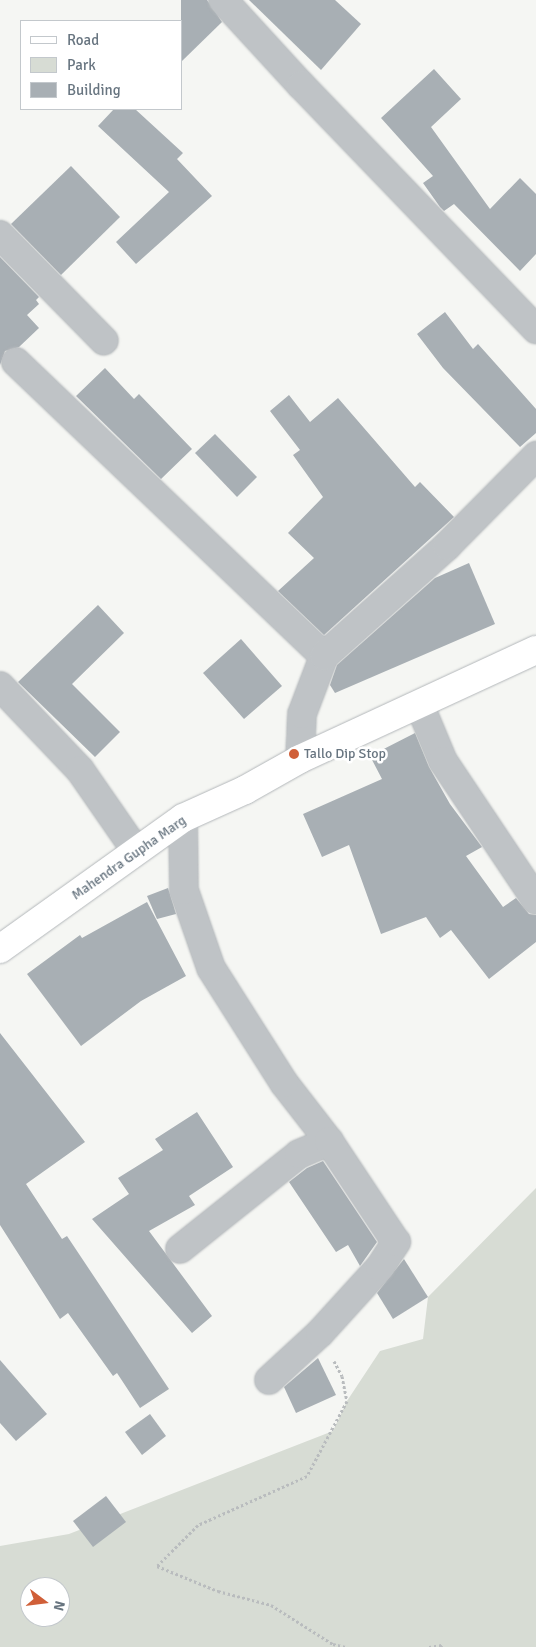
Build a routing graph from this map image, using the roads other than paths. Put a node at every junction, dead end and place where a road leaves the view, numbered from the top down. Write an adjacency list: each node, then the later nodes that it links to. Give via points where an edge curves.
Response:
1 (223, 0): 3 (street, via 301,86)
2 (0, 235): 4 (street)
3 (536, 329)
4 (104, 341)
5 (16, 362): 8 (street)
6 (536, 456): 8 (street, via 447,546)
7 (536, 650): 10 (main road, Mahendra Gupha Marg)
8 (324, 656): 11 (street, via 302,714)
9 (0, 686): 13 (street, via 80,770)
10 (420, 706): 11 (main road, Mahendra Gupha Marg); 14 (street, via 443,761)
11 (300, 758): 12 (main road, Mahendra Gupha Marg, via 245,790)
12 (183, 818): 13 (main road, Mahendra Gupha Marg); 16 (street, via 184,890 211,968 284,1083)
13 (136, 851): 15 (main road, Mahendra Gupha Marg)
14 (536, 900)
15 (0, 949)
16 (330, 1141): 17 (street, via 299,1154); 18 (street, via 396,1242 380,1267 320,1333)
17 (180, 1249)
18 (269, 1380)

